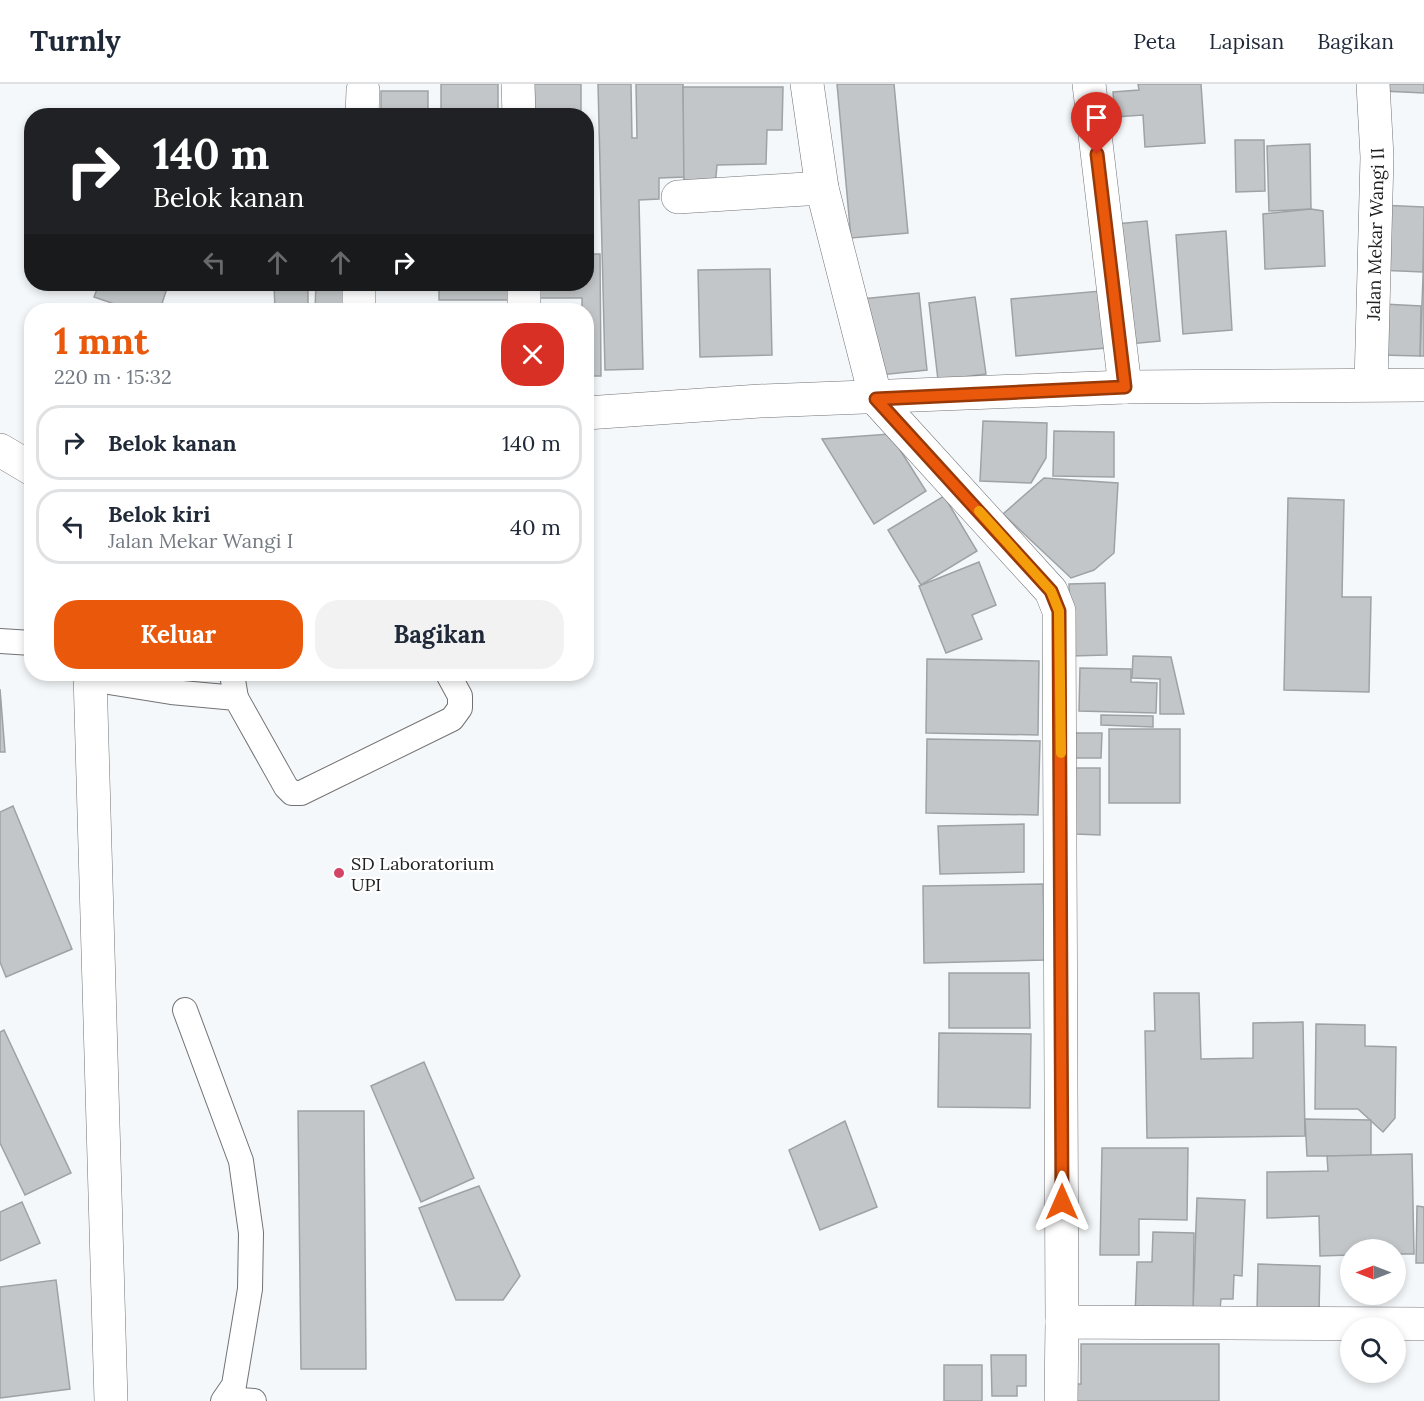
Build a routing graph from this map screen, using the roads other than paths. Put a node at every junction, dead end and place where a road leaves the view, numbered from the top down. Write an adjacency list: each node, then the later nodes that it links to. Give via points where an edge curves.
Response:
1 (518, 84): 5 (street)
2 (807, 84): 6 (street)
3 (1089, 84): 10 (street)
4 (1373, 84): 8 (street, Jalan Mekar Wangi II, via 1377,157)
5 (519, 108)
6 (822, 188): 7 (street); 11 (street)
7 (678, 197)
8 (1371, 384): 9 (street); 10 (street)
9 (1424, 385)
10 (1125, 387): 11 (street)
11 (876, 399): 12 (street, via 760,401); 23 (street, via 1051,591 1059,611)
12 (594, 412)
13 (0, 450): 14 (street)
14 (24, 464)
15 (0, 641): 16 (lane)
16 (24, 642)
17 (90, 681): 26 (street)
18 (115, 681): 21 (lane, via 171,692)
19 (233, 681): 21 (lane)
20 (452, 681): 21 (lane, via 460,696 460,708 452,719 300,793 292,793 286,787)
21 (236, 698)
22 (185, 1010): 25 (lane, via 240,1161 251,1233 250,1289 234,1385)
23 (1062, 1322): 24 (street); 28 (street)
24 (1424, 1324)
25 (225, 1400): 27 (lane)
26 (111, 1401)
27 (254, 1401)
28 (1060, 1401)

